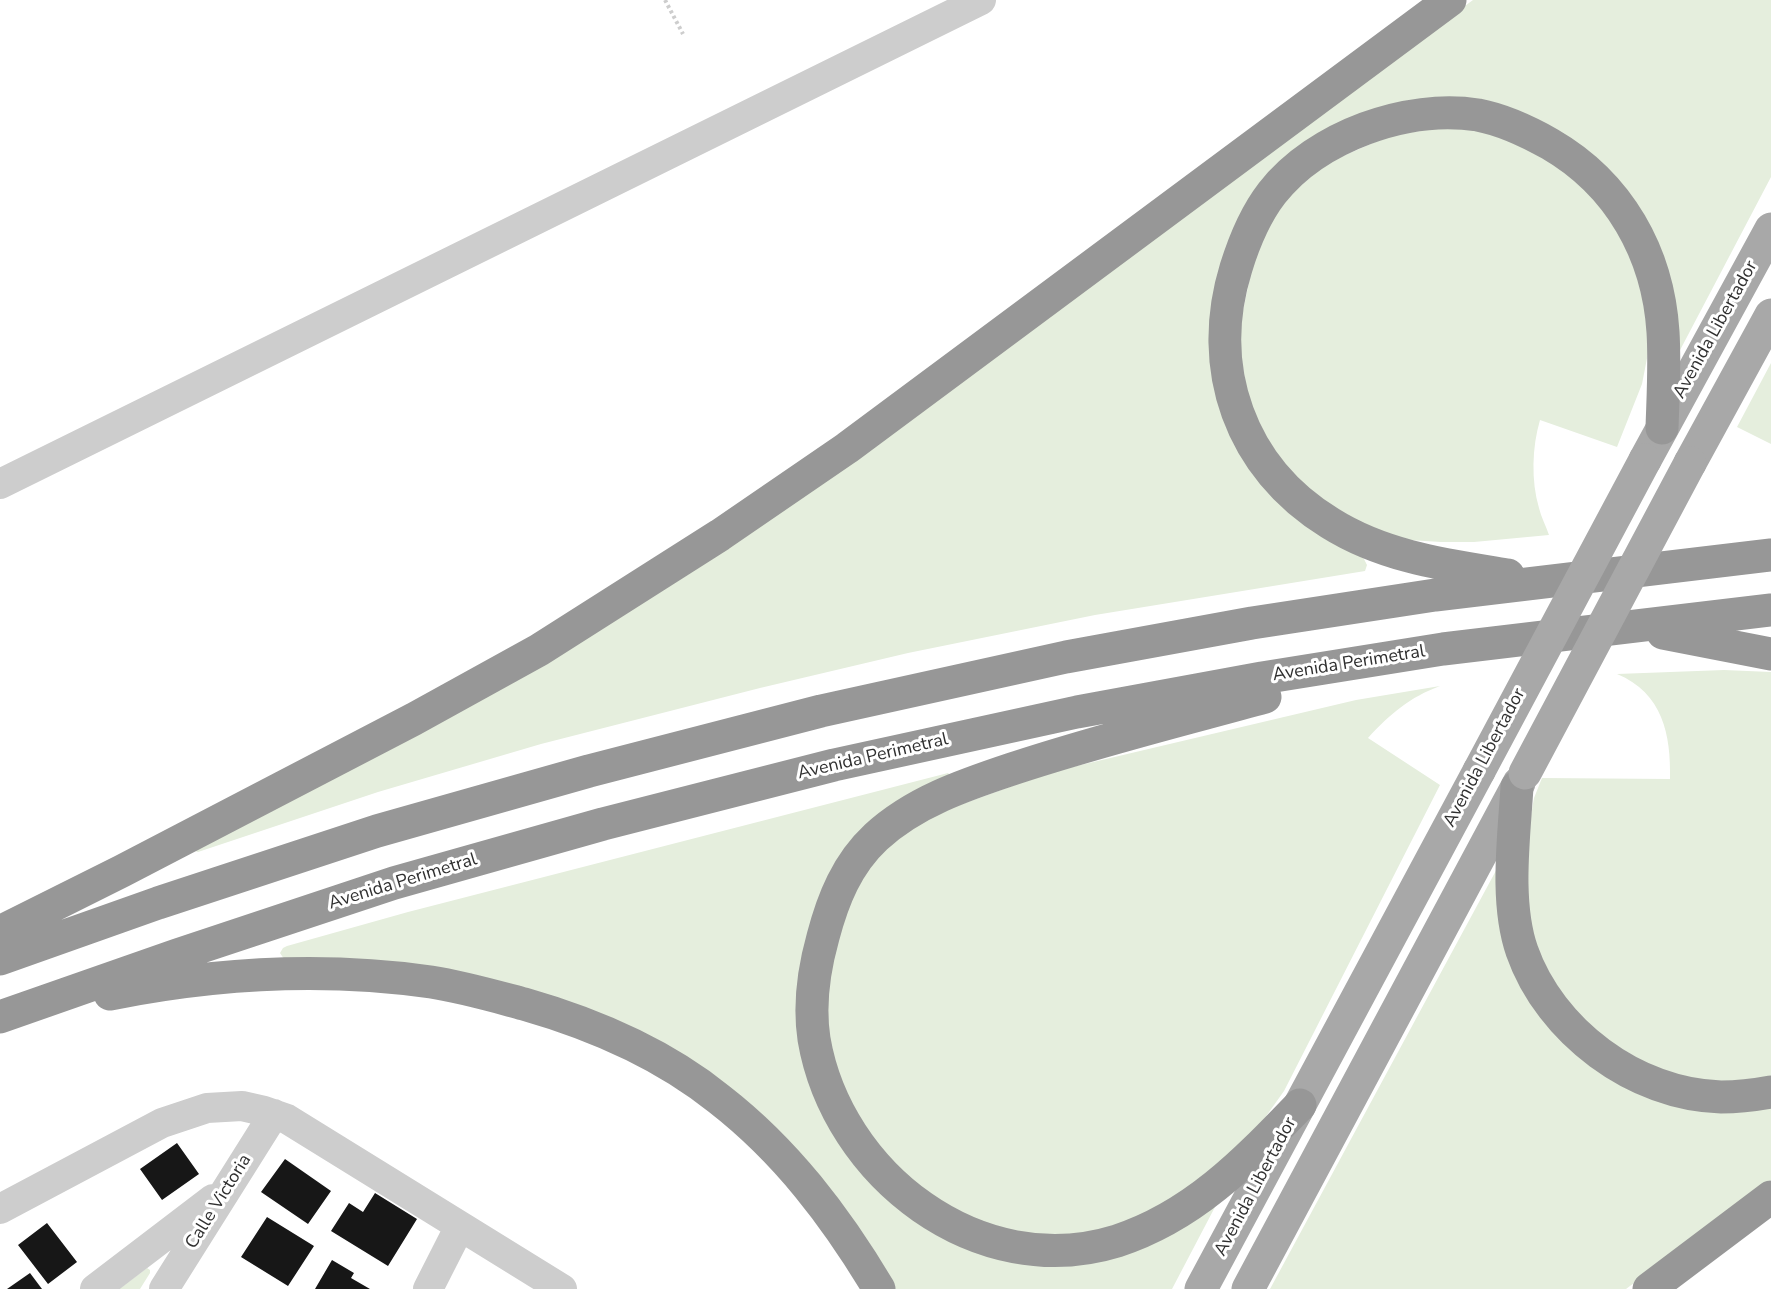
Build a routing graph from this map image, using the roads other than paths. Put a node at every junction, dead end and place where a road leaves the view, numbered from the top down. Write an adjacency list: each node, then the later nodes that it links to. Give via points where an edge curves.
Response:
1 (981, 0): 6 (street)
2 (1450, 0): 14 (highway, via 847,448 711,542 539,650 414,719)
3 (1771, 229): 5 (main road, Avenida Libertador)
4 (1771, 315): 13 (main road, bridge)
5 (1662, 428): 8 (highway, via 1663,329 1643,247 1610,192 1565,153 1508,123 1470,115 1419,114 1350,135 1294,171 1272,192 1242,249 1231,282 1224,335 1228,386 1236,412 1263,464 1302,504 1360,540 1431,562); 18 (main road, Avenida Libertador, bridge)
6 (0, 484)
7 (1771, 555): 8 (highway)
8 (1545, 582): 15 (highway, via 1252,623 1066,657 821,711 377,831)
9 (1771, 610): 10 (highway, Avenida Perimetral)
10 (1632, 627): 11 (highway, Avenida Perimetral); 12 (highway)
11 (1443, 650): 16 (highway, Avenida Perimetral, via 1077,712 695,800 393,883); 18 (highway, via 1074,748 926,802 876,837 854,861 829,915 812,1014 814,1038 830,1094 857,1145 894,1185 921,1208 971,1234 1003,1244 1061,1251 1117,1241 1204,1197)
12 (1771, 654)
13 (1521, 780): 17 (highway, via 1513,869 1516,928 1533,975 1557,1012 1594,1048 1650,1082 1687,1093 1720,1097); 30 (main road)
14 (0, 932)
15 (0, 959)
16 (0, 1017): 28 (highway, via 114,993 207,979 298,973 374,975 433,982 555,1013 610,1033 719,1098 770,1142 817,1196 854,1246)
17 (1771, 1092)
18 (1300, 1105): 29 (main road, Avenida Libertador)
19 (274, 1114): 20 (street, Calle Victoria); 22 (street, via 242,1106 207,1108 162,1123); 23 (street)
20 (228, 1188): 24 (street); 25 (street, Calle Victoria)
21 (1771, 1197): 31 (highway)
22 (0, 1209)
23 (460, 1226): 26 (street); 27 (street)
24 (95, 1289)
25 (164, 1289)
26 (428, 1289)
27 (562, 1289)
28 (879, 1289)
29 (1201, 1289)
30 (1248, 1289)
31 (1648, 1289)

